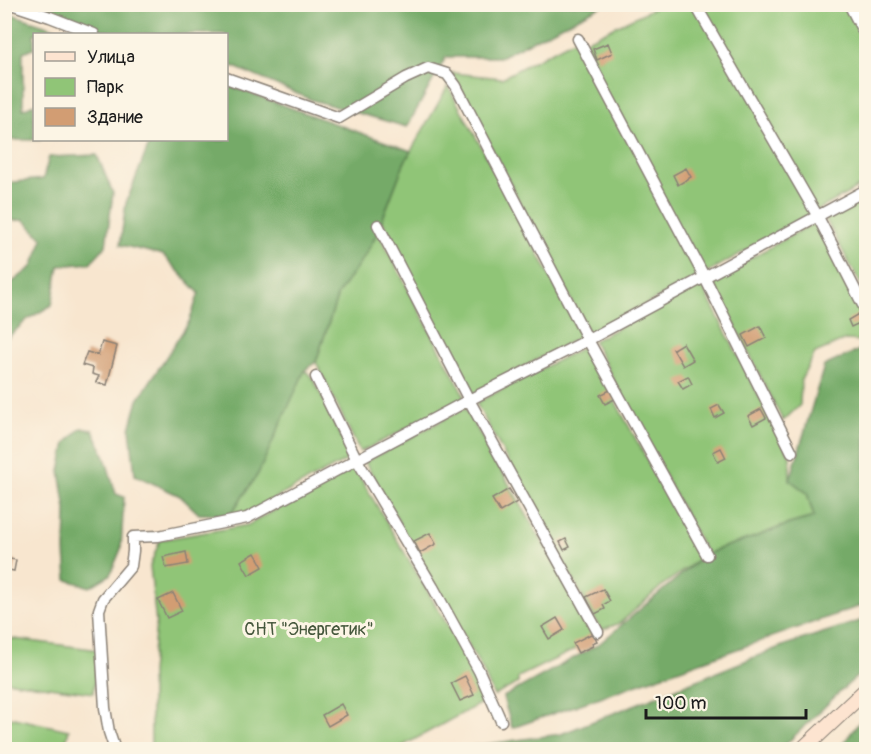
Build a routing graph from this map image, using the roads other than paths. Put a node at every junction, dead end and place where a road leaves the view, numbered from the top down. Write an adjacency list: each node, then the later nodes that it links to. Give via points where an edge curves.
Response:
1 (11, 4): 4 (street)
2 (695, 4): 9 (street)
3 (849, 4): 5 (street)
4 (91, 33)
5 (867, 37)
6 (578, 39): 11 (street)
7 (228, 79): 13 (street, via 339,118 428,68 447,74)
8 (867, 189): 9 (street)
9 (817, 215): 11 (street); 12 (street)
10 (378, 225): 15 (street)
11 (705, 278): 13 (street); 16 (street)
12 (867, 311)
13 (588, 340): 15 (street); 18 (street)
14 (316, 377): 17 (street)
15 (469, 400): 17 (street); 19 (street)
16 (792, 452)
17 (357, 460): 21 (street, via 479,671); 22 (street, via 247,518 158,536 133,537 131,566 103,599 99,610 105,708)
18 (707, 555)
19 (598, 632)
20 (867, 690): 23 (street)
21 (501, 721)
22 (115, 750)
23 (802, 750)

